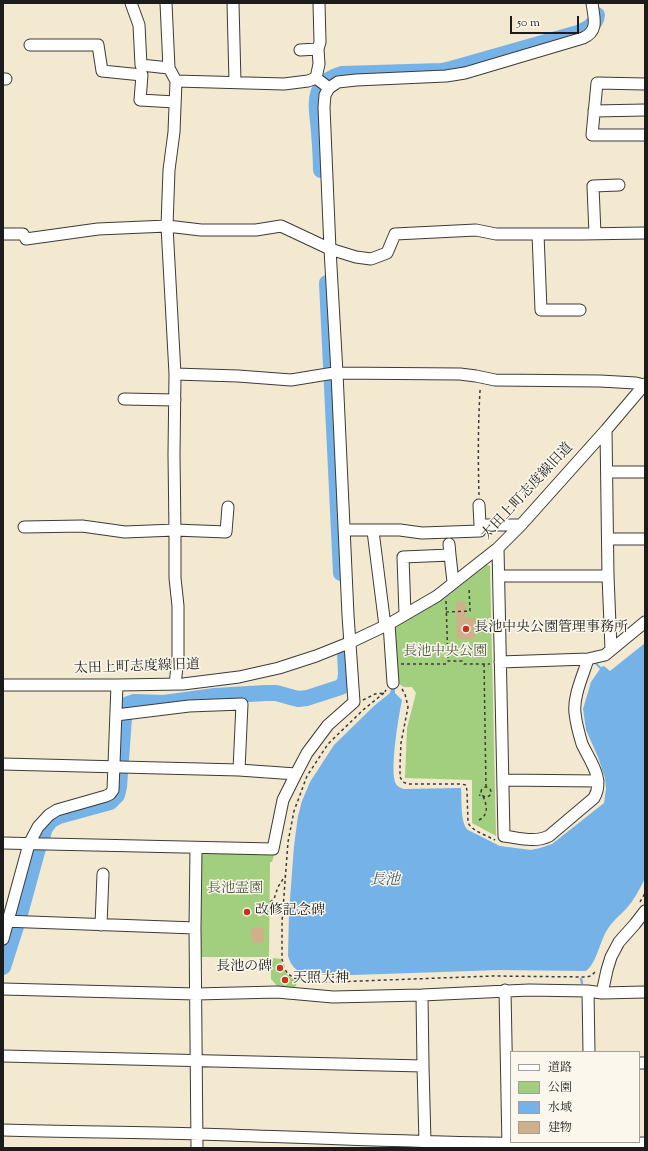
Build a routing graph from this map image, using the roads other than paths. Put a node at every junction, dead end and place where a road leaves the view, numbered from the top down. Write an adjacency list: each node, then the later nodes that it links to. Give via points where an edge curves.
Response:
1 (132, 3): 9 (street, via 139,25 141,65)
2 (166, 3): 9 (street)
3 (233, 3): 11 (street)
4 (319, 3): 7 (street)
5 (592, 3): 12 (street, via 592,33 583,38 465,73)
6 (30, 45): 14 (street, via 98,45 102,71 142,75 140,100)
7 (318, 49): 8 (street); 12 (street)
8 (300, 50)
9 (169, 68): 10 (street)
10 (176, 81): 11 (street); 14 (street)
11 (235, 82): 12 (street)
12 (321, 82): 24 (street, via 325,95)
13 (645, 84): 16 (street, via 597,83)
14 (175, 102): 19 (street)
15 (645, 110): 16 (street)
16 (594, 111): 17 (street, via 592,135)
17 (645, 135)
18 (619, 185): 23 (street, via 593,182)
19 (167, 226): 21 (street, via 98,229 26,239 23,234); 24 (street, via 200,230 256,230 281,226); 26 (street)
20 (645, 233): 23 (street)
21 (3, 234)
22 (538, 234): 23 (street); 24 (street, via 496,234 476,230 395,234 387,253 371,259); 25 (street, via 541,310)
23 (596, 234)
24 (330, 249): 27 (street)
25 (580, 310)
26 (175, 374): 27 (street, via 291,380); 30 (street)
27 (333, 374): 28 (street, via 460,374 495,380 600,381 636,383); 40 (street)
28 (642, 390): 31 (street, 太田上町志度線旧道)
29 (124, 399): 30 (street)
30 (175, 400): 39 (street)
31 (606, 430): 32 (street); 37 (street, 太田上町志度線旧道)
32 (607, 472): 33 (street); 42 (street)
33 (645, 472)
34 (479, 505): 36 (street)
35 (228, 507): 39 (street, via 226,532)
36 (480, 525): 37 (street); 41 (street, via 480,531)
37 (521, 525): 44 (street, 太田上町志度線旧道)
38 (24, 527): 39 (street, via 82,526 125,532)
39 (175, 530): 56 (street, via 178,606)
40 (345, 530): 41 (street); 51 (street)
41 (373, 531): 50 (street)
42 (608, 539): 43 (street); 46 (street)
43 (645, 539)
44 (498, 548): 45 (street); 47 (street, 太田上町志度線旧道)
45 (498, 576): 46 (street); 54 (street)
46 (608, 576): 52 (street)
47 (453, 582): 48 (street, 太田上町志度線旧道, via 437,596); 48 (street, via 450,549 398,557)
48 (405, 614): 50 (street, 太田上町志度線旧道)
49 (645, 622): 52 (street)
50 (387, 625): 51 (street, 太田上町志度線旧道); 55 (street)
51 (351, 642): 56 (street, 太田上町志度線旧道, via 279,668 239,677); 63 (street, via 354,702 328,725 307,753)
52 (611, 649): 53 (street, via 605,655)
53 (588, 659): 54 (street); 65 (street, via 575,712 582,742)
54 (496, 663): 64 (street)
55 (393, 683)
56 (176, 684): 58 (street, 太田上町志度線旧道)
57 (3, 685): 58 (street, 太田上町志度線旧道)
58 (117, 685): 59 (street)
59 (121, 714): 61 (street); 62 (street, via 189,706 242,704)
60 (3, 764): 61 (street)
61 (119, 767): 62 (street); 67 (street, via 110,794 57,810 49,815 38,827)
62 (239, 770): 63 (street)
63 (296, 774): 68 (street, via 283,800 273,849)
64 (503, 780): 65 (street); 65 (street, via 500,838 532,840 549,836 594,798 598,792)
65 (598, 781)
66 (3, 843): 67 (street)
67 (36, 844): 68 (street); 71 (street)
68 (196, 848): 73 (street)
69 (102, 874): 72 (street)
70 (641, 908): 79 (street, via 635,924 619,942 611,957)
71 (12, 921): 72 (street); 74 (street)
72 (101, 925): 73 (street)
73 (195, 928): 80 (street)
74 (3, 939)
75 (3, 989): 80 (street)
76 (505, 990): 77 (street); 81 (street); 91 (street)
77 (588, 991): 79 (street); 82 (street)
78 (645, 992): 79 (street)
79 (602, 993)
80 (196, 994): 81 (street, via 277,992 333,997); 84 (street)
81 (422, 995): 85 (street)
82 (589, 1051)
83 (3, 1056): 84 (street)
84 (196, 1060): 85 (street); 87 (street)
85 (423, 1066): 88 (street)
86 (3, 1130): 87 (street)
87 (197, 1134): 88 (street); 92 (street)
88 (426, 1142): 91 (street)
89 (590, 1143): 90 (street); 91 (street)
90 (645, 1143)
91 (508, 1145)
92 (197, 1148)

